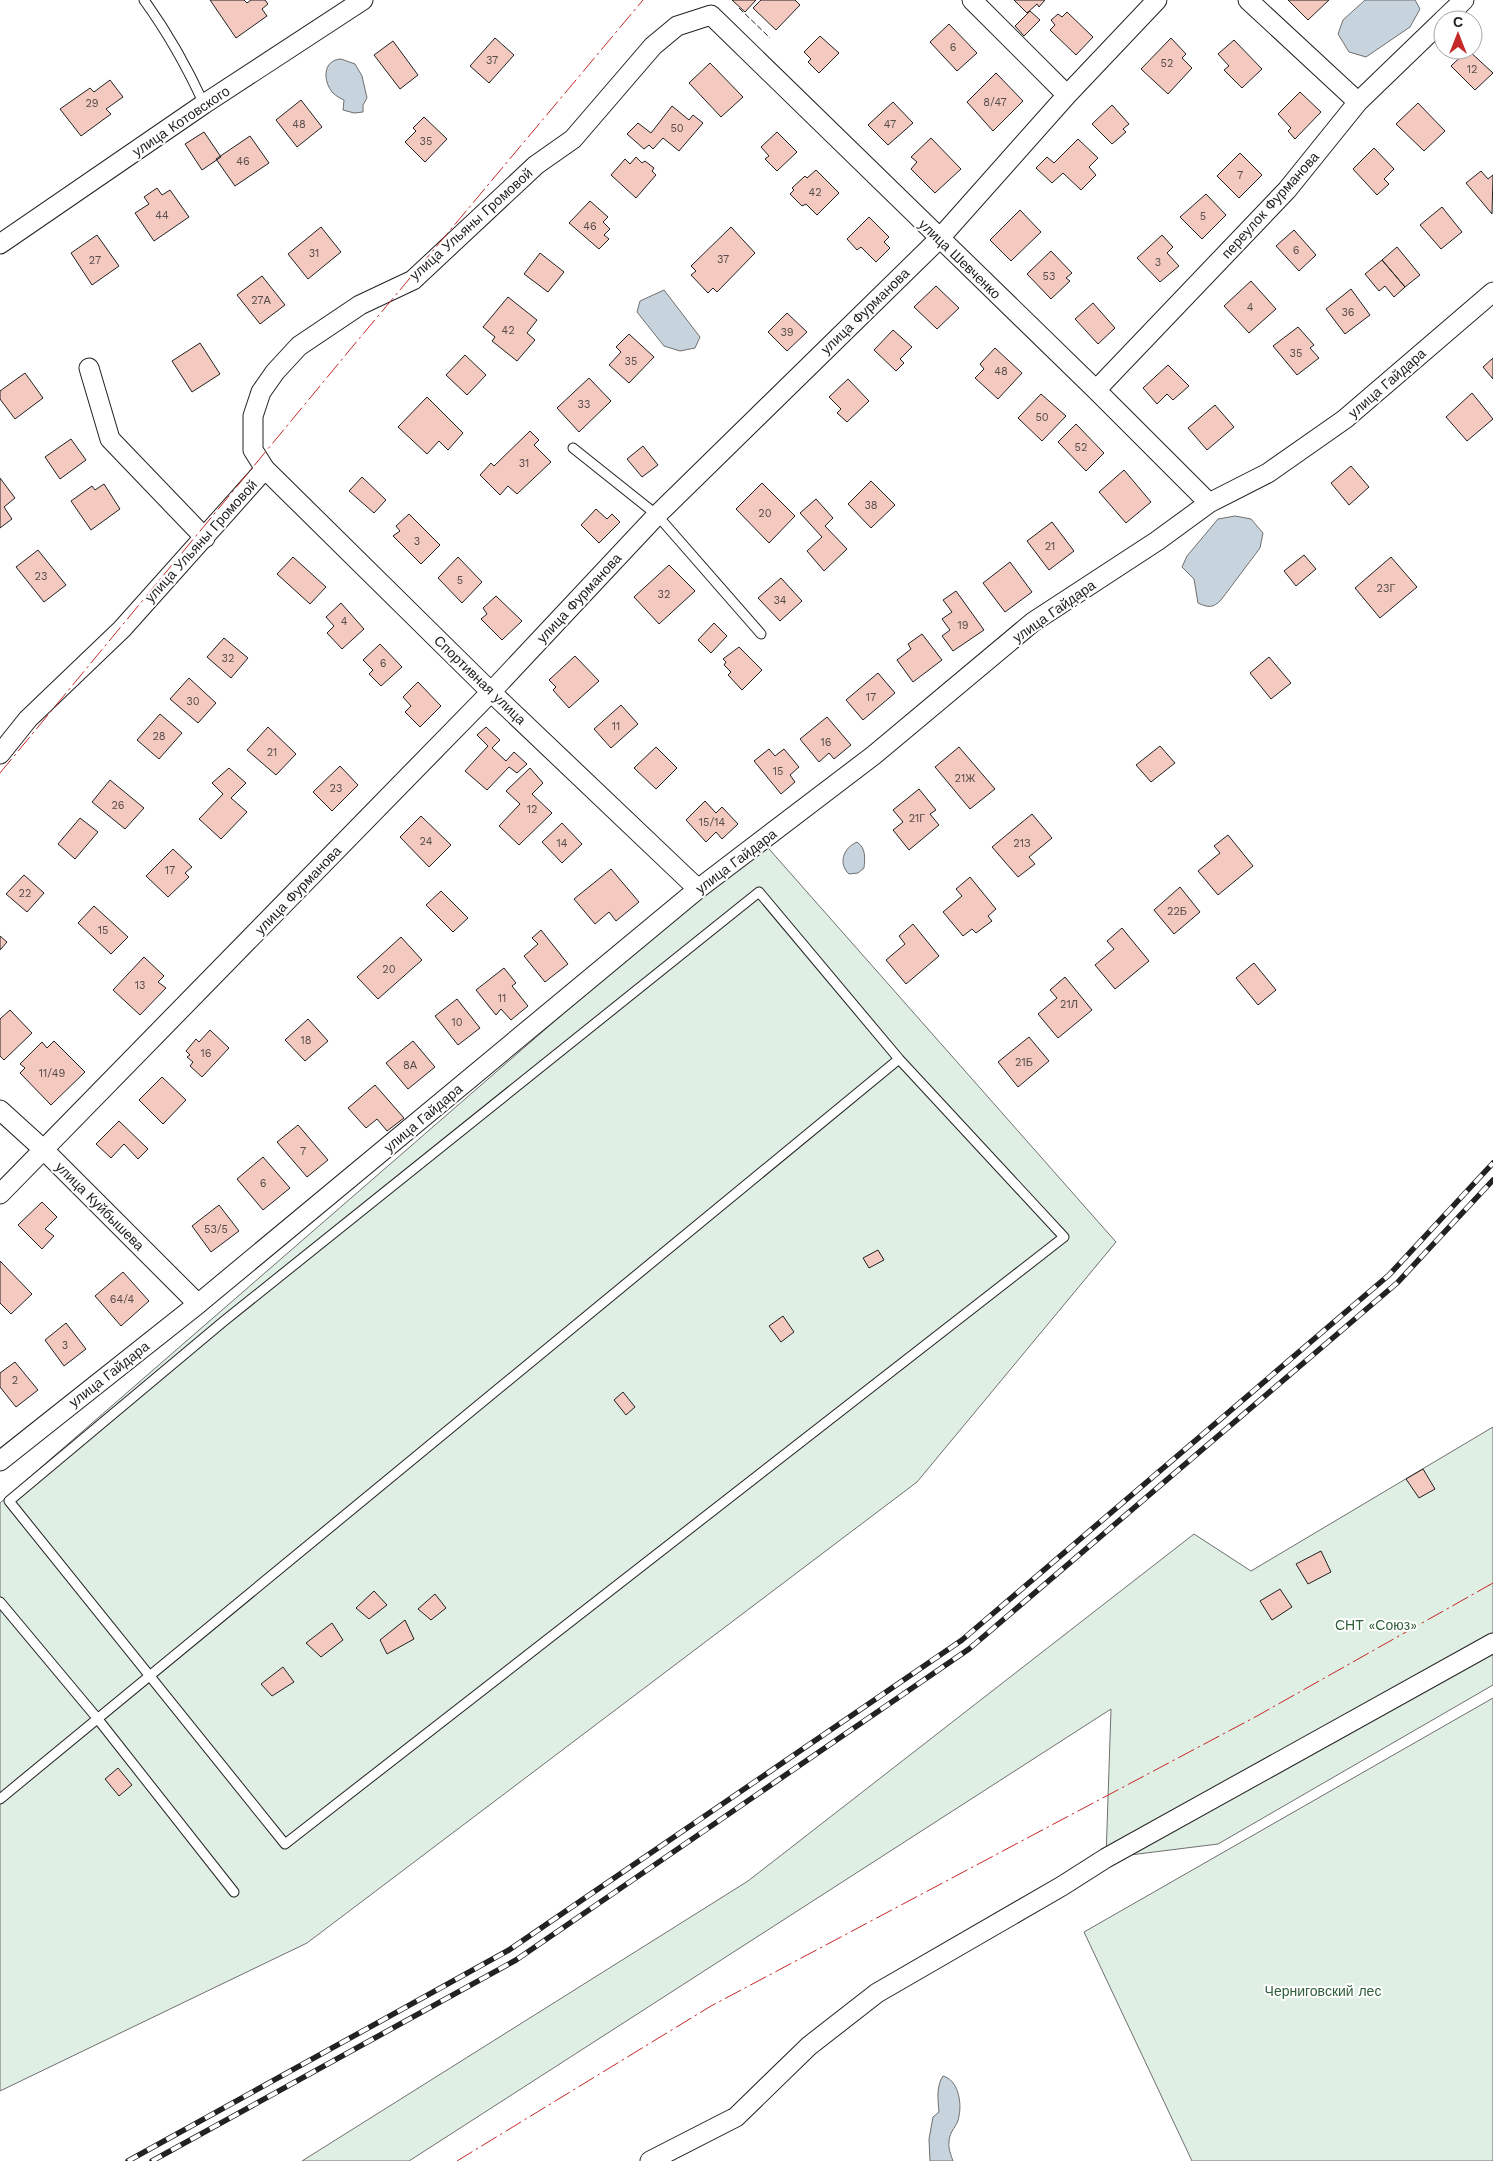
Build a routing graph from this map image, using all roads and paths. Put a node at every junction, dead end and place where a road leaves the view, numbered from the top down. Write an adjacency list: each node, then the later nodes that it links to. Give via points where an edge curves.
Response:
1 (144, 0): 12 (lane, via 186,64)
2 (363, 0): 12 (street, улица Котовского)
3 (972, 0): 10 (street)
4 (1157, 0): 10 (street, улица Фурманова)
5 (1248, 0): 11 (street)
6 (1464, 0): 7 (street, переулок Фурманова)
7 (1454, 10)
8 (711, 16): 14 (street, улица Шевченко); 19 (street, улица Ульяны Громовой, via 677,26 653,46 573,139 536,165 412,280 360,305 299,346 260,392 253,416 253,450)
9 (1433, 30): 11 (street, переулок Фурманова)
10 (1067, 95): 14 (street, улица Фурманова)
11 (1358, 102): 17 (street, переулок Фурманова, via 1287,190)
12 (204, 104): 13 (street, улица Котовского)
13 (2, 237)
14 (939, 239): 17 (street, улица Шевченко); 21 (street, улица Фурманова)
15 (1493, 292): 20 (street, улица Гайдара, via 1345,418 1268,473)
16 (89, 368): 22 (street, via 110,439)
17 (1096, 390): 20 (street, улица Шевченко)
18 (573, 448): 21 (lane)
19 (265, 469): 22 (street, улица Ульяны Громовой); 24 (street, Спортивная улица)
20 (1209, 503): 26 (street, улица Гайдара, via 1033,622 766,846)
21 (657, 515): 23 (lane); 24 (street, улица Фурманова)
22 (205, 538): 25 (street, улица Ульяны Громовой, via 122,629 28,719)
23 (761, 634)
24 (491, 692): 26 (street, Спортивная улица); 29 (street, улица Фурманова)
25 (0, 754)
26 (698, 889): 31 (street, улица Гайдара)
27 (899, 1059): 35 (lane); 35 (lane, via 759,892 224,1321 9,1501); 35 (lane, via 1064,1237 285,1844)
28 (0, 1110): 29 (street, улица Куйбышева)
29 (44, 1150): 30 (street, улица Фурманова); 31 (street, улица Куйбышева)
30 (0, 1194)
31 (198, 1304): 32 (street, улица Гайдара)
32 (0, 1461)
33 (0, 1602): 36 (lane)
34 (1493, 1643): 39 (street, via 1106,1858 877,1993 809,2046 736,2117)
35 (148, 1675): 36 (lane)
36 (97, 1718): 37 (lane); 38 (lane)
37 (0, 1798)
38 (234, 1892)
39 (650, 2161)

